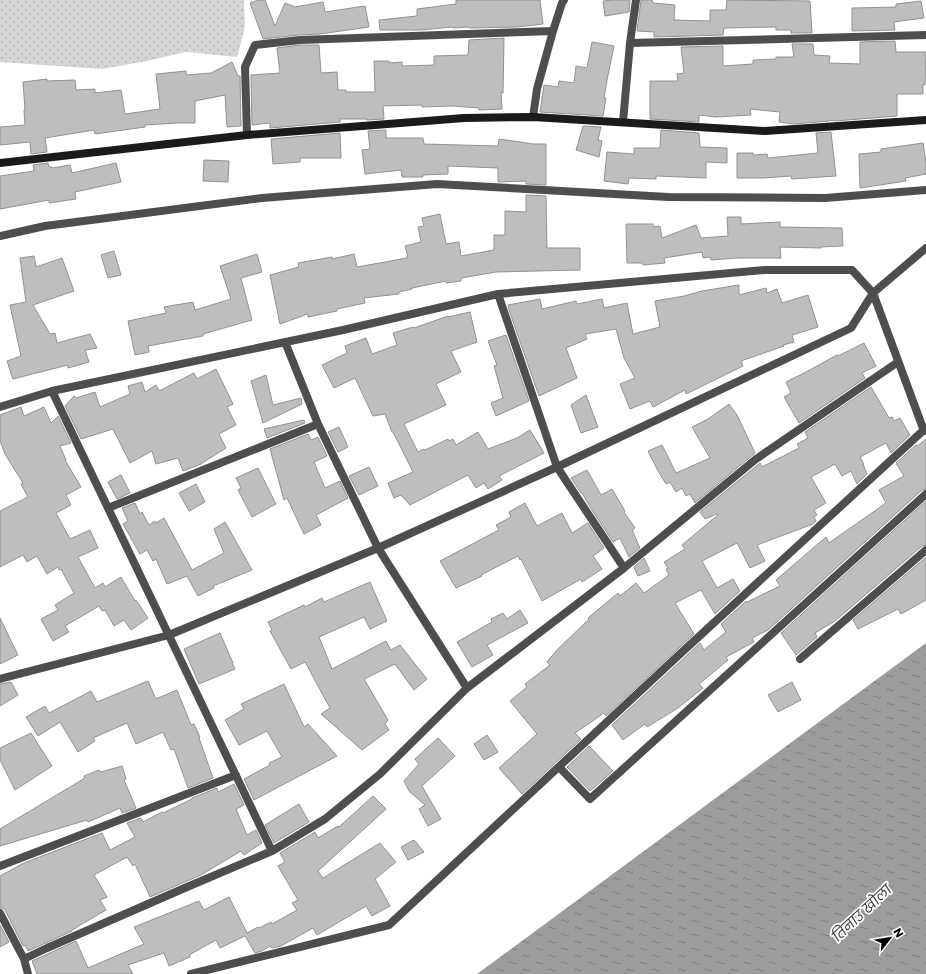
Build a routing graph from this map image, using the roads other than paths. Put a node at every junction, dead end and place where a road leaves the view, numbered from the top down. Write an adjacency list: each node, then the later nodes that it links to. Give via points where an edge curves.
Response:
1 (564, 0): 3 (street)
2 (636, 0): 5 (street)
3 (553, 31): 6 (street); 9 (street, via 300,40 255,45 245,67)
4 (926, 35): 5 (street)
5 (630, 43): 7 (street)
6 (533, 117): 7 (main road); 9 (main road, via 464,118)
7 (623, 122): 8 (main road, via 764,131)
8 (926, 122)
9 (247, 136): 10 (main road)
10 (0, 163)
11 (926, 190): 12 (street, via 825,198 668,198 437,184 262,198 45,226)
12 (0, 236)
13 (926, 248): 14 (street)
14 (872, 293): 15 (street, via 852,270 765,270); 17 (street); 22 (street, via 851,328)
15 (498, 294): 16 (street); 22 (street)
16 (285, 342): 18 (street); 20 (street)
17 (898, 362): 21 (street); 27 (street, via 756,459)
18 (52, 390): 19 (street); 24 (street)
19 (0, 407)
20 (318, 424): 24 (street); 25 (street)
21 (925, 429): 32 (street)
22 (557, 467): 25 (street); 27 (street)
23 (926, 494): 32 (street, via 590,799)
24 (108, 508): 28 (street)
25 (378, 548): 28 (street); 31 (street)
26 (926, 550): 29 (street)
27 (624, 568): 31 (street)
28 (169, 635): 30 (street); 33 (street)
29 (800, 659)
30 (0, 679)
31 (467, 688): 34 (street, via 374,779 325,820)
32 (559, 766): 39 (street, via 389,925)
33 (236, 775): 34 (street); 35 (street)
34 (272, 851): 37 (street)
35 (0, 866)
36 (0, 913): 37 (street)
37 (24, 960): 38 (street)
38 (28, 974)
39 (191, 974)

